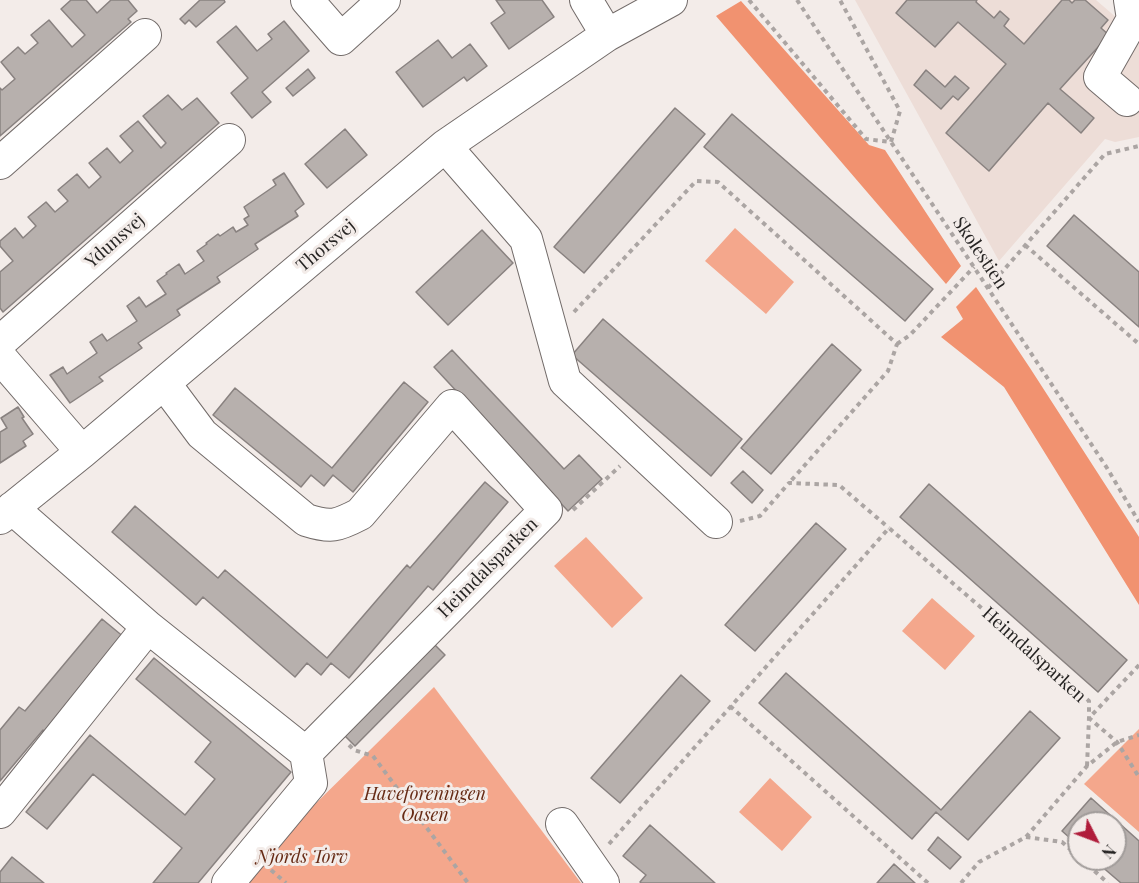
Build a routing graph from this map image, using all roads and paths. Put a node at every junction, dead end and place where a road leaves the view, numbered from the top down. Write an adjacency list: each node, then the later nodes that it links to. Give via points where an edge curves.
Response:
1 (307, 0): 2 (street, via 341,39)
2 (384, 0)
3 (586, 0): 10 (street)
4 (671, 0): 10 (street, Thorsvej)
5 (749, 0): 13 (path, via 866,139)
6 (797, 0): 13 (path, Skolestien)
7 (840, 0): 13 (path, via 900,111)
8 (1130, 0): 11 (street, via 1133,19 1100,77)
9 (145, 35): 16 (street)
10 (608, 35): 14 (street, Thorsvej)
11 (1127, 100)
12 (229, 140): 21 (street, Ydunsvej)
13 (891, 142): 18 (path, Skolestien)
14 (445, 146): 20 (street, via 526,239); 25 (street, Thorsvej)
15 (1139, 146): 17 (path, via 1105,154)
16 (0, 163)
17 (1025, 245): 19 (path); 23 (path)
18 (974, 267): 19 (path, Skolestien); 22 (path)
19 (988, 288): 32 (path, Skolestien)
20 (550, 328): 22 (path, via 574,312 696,181 718,182); 26 (street, via 565,381)
21 (0, 342)
22 (897, 344): 28 (path, via 888,370)
23 (1139, 344)
24 (0, 357): 27 (street)
25 (164, 383): 27 (street, Thorsvej); 29 (street, Heimdalsparken, via 202,434 306,520 322,525 340,524 360,514 452,406)
26 (639, 449): 29 (path, via 566,516); 31 (street)
27 (82, 452): 30 (street, Thorsvej)
28 (789, 483): 31 (path, via 760,516); 33 (path, Heimdalsparken, via 839,485)
29 (546, 510): 38 (street, Heimdalsparken)
30 (6, 513): 34 (street)
31 (716, 522)
32 (1139, 522)
33 (889, 528): 36 (path); 37 (path, Heimdalsparken, via 1089,701)
34 (148, 627): 41 (street); 44 (street)
35 (1139, 666): 37 (path)
36 (730, 706): 49 (path); 52 (path)
37 (1089, 718): 40 (path); 42 (path, Heimdalsparken)
38 (332, 727): 41 (street, Heimdalsparken); 51 (path, via 354,750 373,756)
39 (1139, 735): 40 (path)
40 (1117, 742): 42 (path); 43 (path)
41 (306, 753): 50 (street, via 310,783)
42 (1087, 766): 46 (path)
43 (1139, 777)
44 (0, 813)
45 (562, 824): 49 (street)
46 (1026, 837): 47 (path, via 1062,842); 53 (path, via 979,862)
47 (1067, 846)
48 (1095, 871): 54 (path)
49 (597, 874)
50 (228, 883)
51 (468, 883)
52 (928, 883)
53 (961, 883)
54 (1108, 883)

